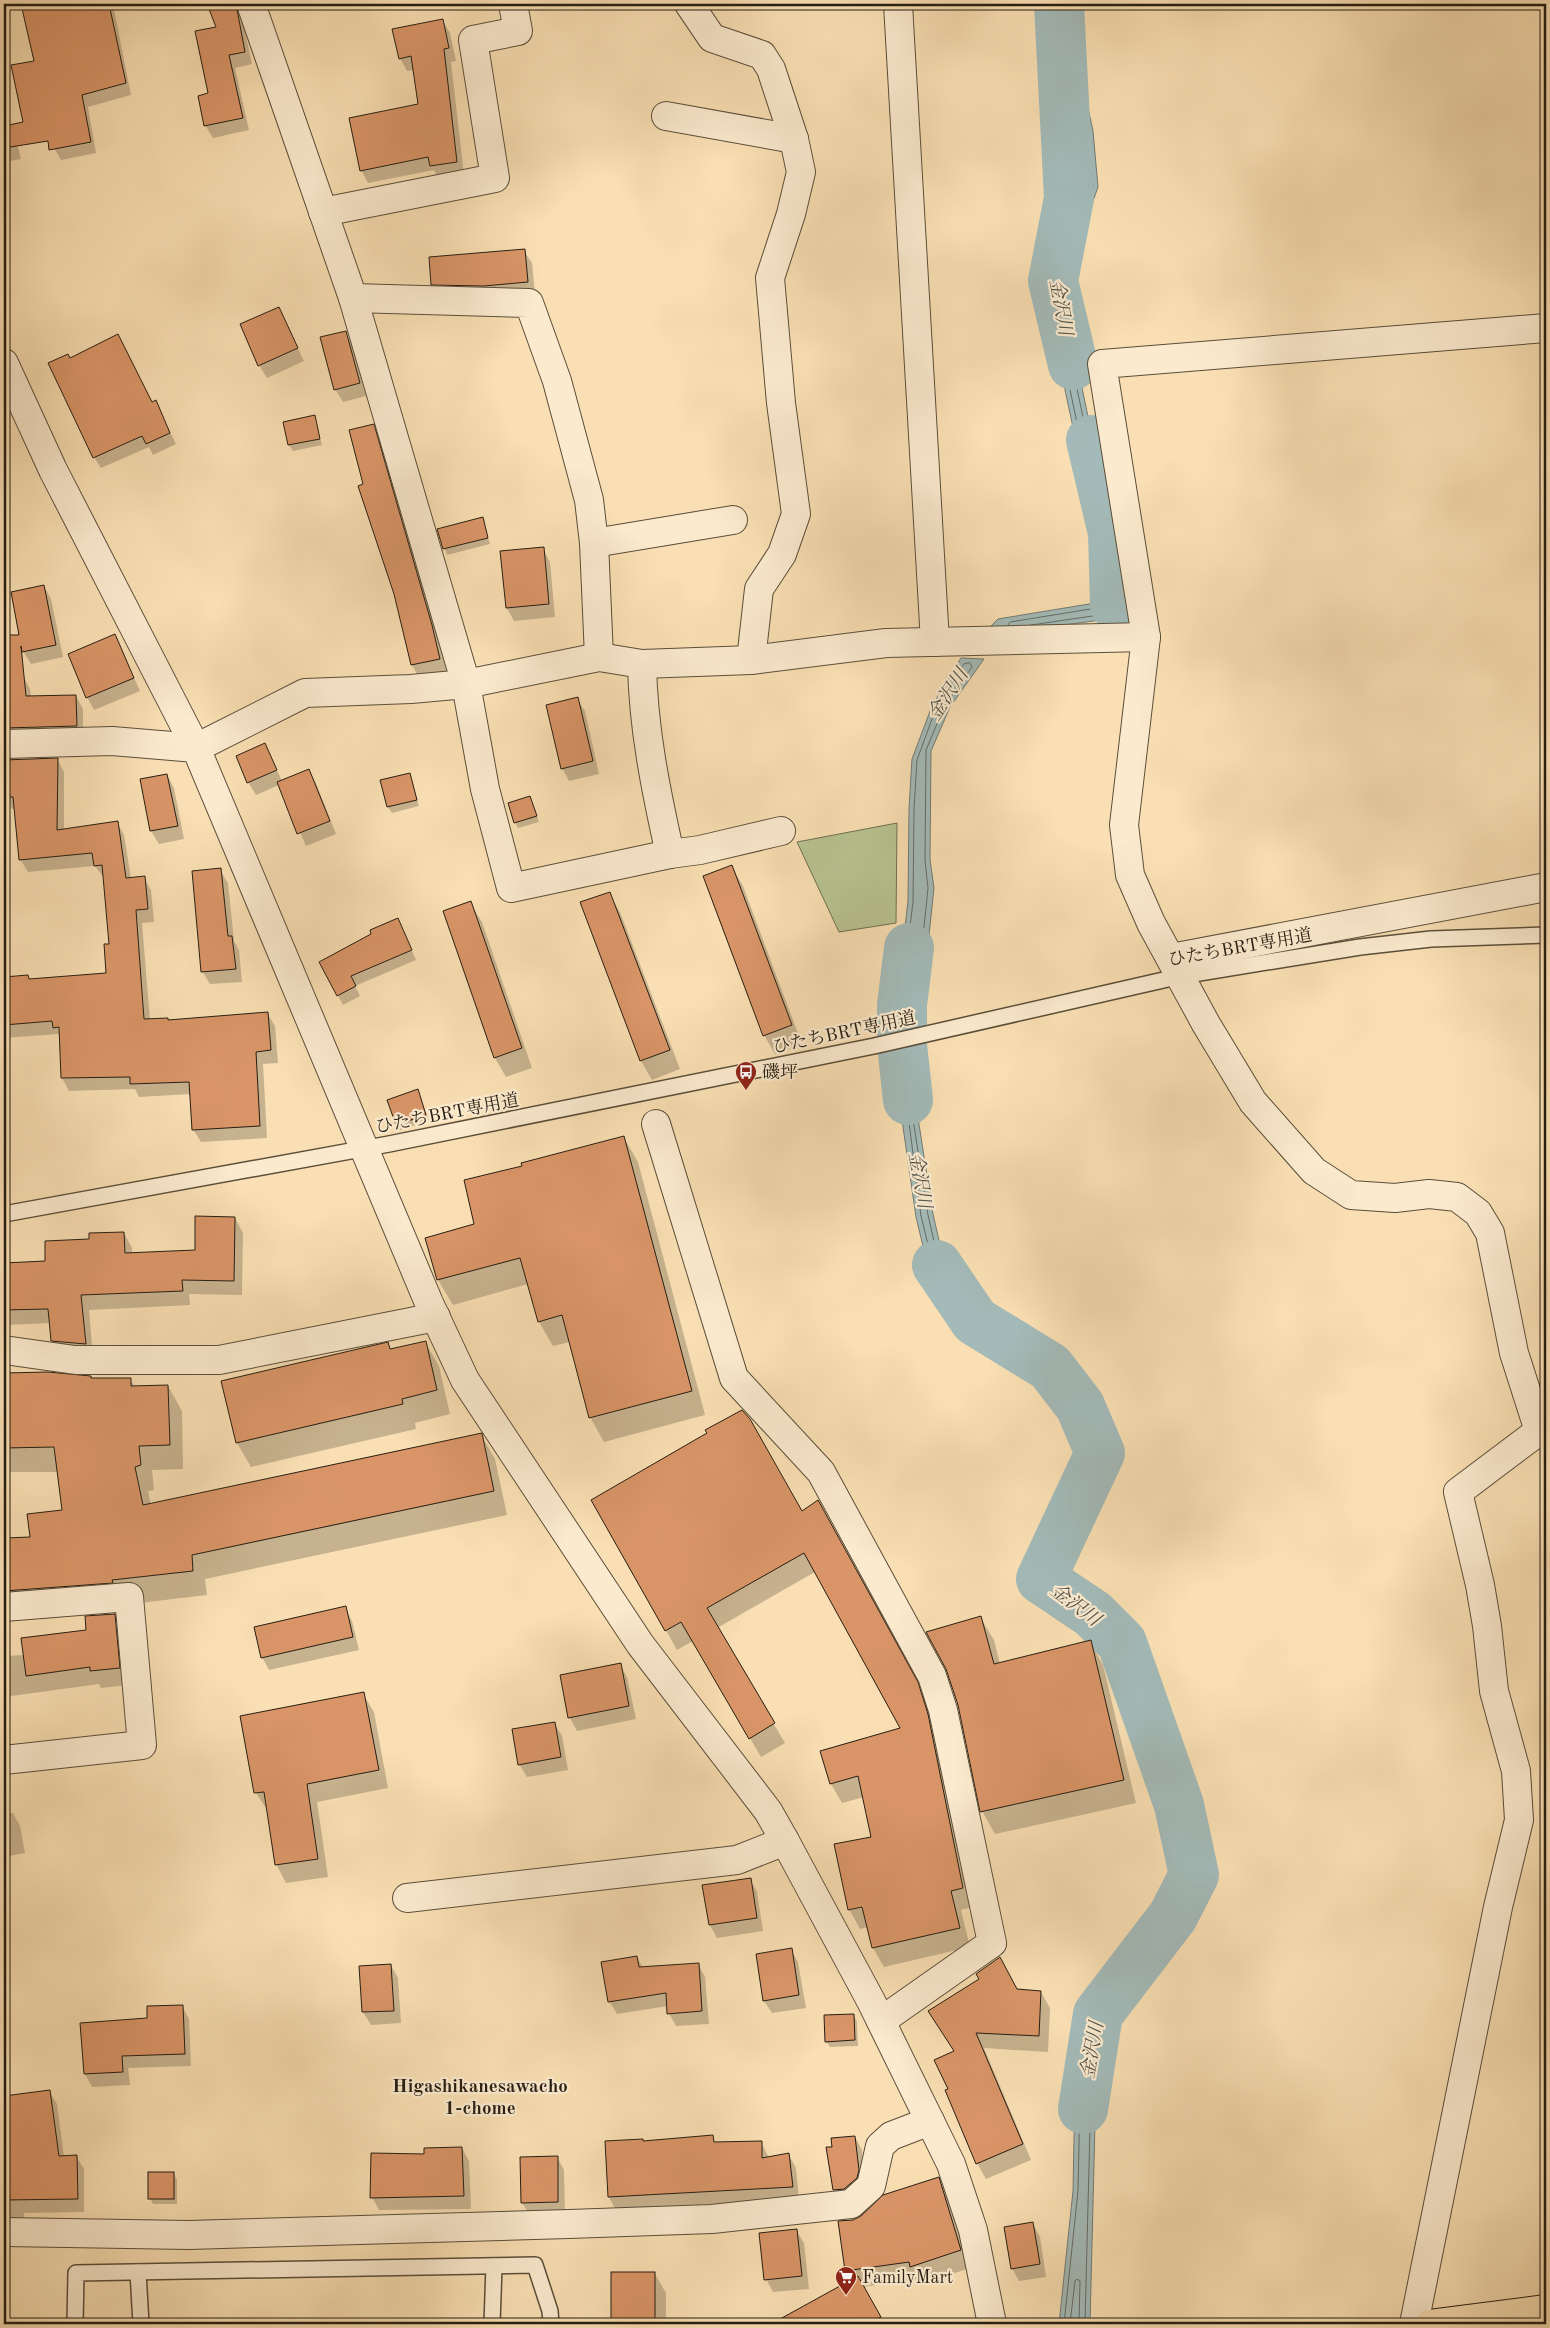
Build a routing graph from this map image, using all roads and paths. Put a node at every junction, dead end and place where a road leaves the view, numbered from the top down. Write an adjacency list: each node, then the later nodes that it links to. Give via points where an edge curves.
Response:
1 (251, 4): 7 (street)
2 (512, 4): 7 (street, via 518,32 473,40 495,178)
3 (689, 4): 6 (street, via 712,38 762,55 771,69)
4 (898, 4): 14 (street)
5 (666, 116): 6 (street)
6 (794, 139): 16 (street, via 801,172 770,278 781,403 796,514 782,554 759,589)
7 (323, 212): 8 (street)
8 (353, 298): 12 (street, via 529,303 562,399 589,500); 18 (street)
9 (1546, 328): 13 (street, via 1102,364)
10 (4, 362): 20 (street, via 52,470)
11 (733, 520): 12 (street)
12 (594, 543): 15 (street)
13 (1146, 637): 14 (street); 25 (street, via 1124,825 1130,875)
14 (935, 642): 16 (street, via 886,643)
15 (600, 656): 17 (street); 18 (street)
16 (751, 660): 17 (street)
17 (642, 664): 22 (street, via 643,708)
18 (466, 684): 20 (street, via 305,693); 22 (street, via 485,788 512,888)
19 (4, 744): 20 (street, via 112,741)
20 (196, 748): 27 (street)
21 (781, 831): 22 (street)
22 (670, 854)
23 (1546, 887): 25 (street)
24 (1546, 935): 25 (lane, ひたちBRT専用道, via 1431,939)
25 (1176, 967): 27 (lane, ひたちBRT専用道, via 874,1046); 31 (street, via 1253,1102 1314,1171 1351,1195 1395,1198 1429,1194 1457,1196 1478,1212 1490,1233 1514,1353)
26 (656, 1124): 36 (street, via 734,1378 821,1472 932,1676 943,1710 992,1943)
27 (365, 1148): 28 (lane, ひたちBRT専用道); 29 (street)
28 (4, 1214)
29 (436, 1317): 30 (street, via 219,1360 75,1360); 34 (street, via 465,1380 596,1578 640,1644 768,1811)
30 (4, 1350)
31 (1542, 1434): 47 (street, via 1458,1492 1481,1593 1494,1691 1516,1770 1518,1820)
32 (4, 1607): 33 (street, via 129,1597 142,1745)
33 (4, 1760)
34 (784, 1841): 35 (street, via 737,1860); 36 (street)
35 (407, 1898)
36 (881, 2021): 37 (street)
37 (930, 2120): 38 (street, via 891,2136 880,2146 871,2186 852,2204 712,2219 598,2223 189,2235); 46 (street, via 952,2164 973,2230)
38 (4, 2232)
39 (494, 2266): 40 (lane); 44 (lane); 45 (lane, via 535,2265)
40 (138, 2272): 42 (lane, via 76,2273); 43 (lane)
41 (1546, 2309): 48 (highway)
42 (75, 2324)
43 (141, 2324)
44 (492, 2324)
45 (551, 2324)
46 (992, 2324)
47 (1414, 2324)
48 (1430, 2324)

